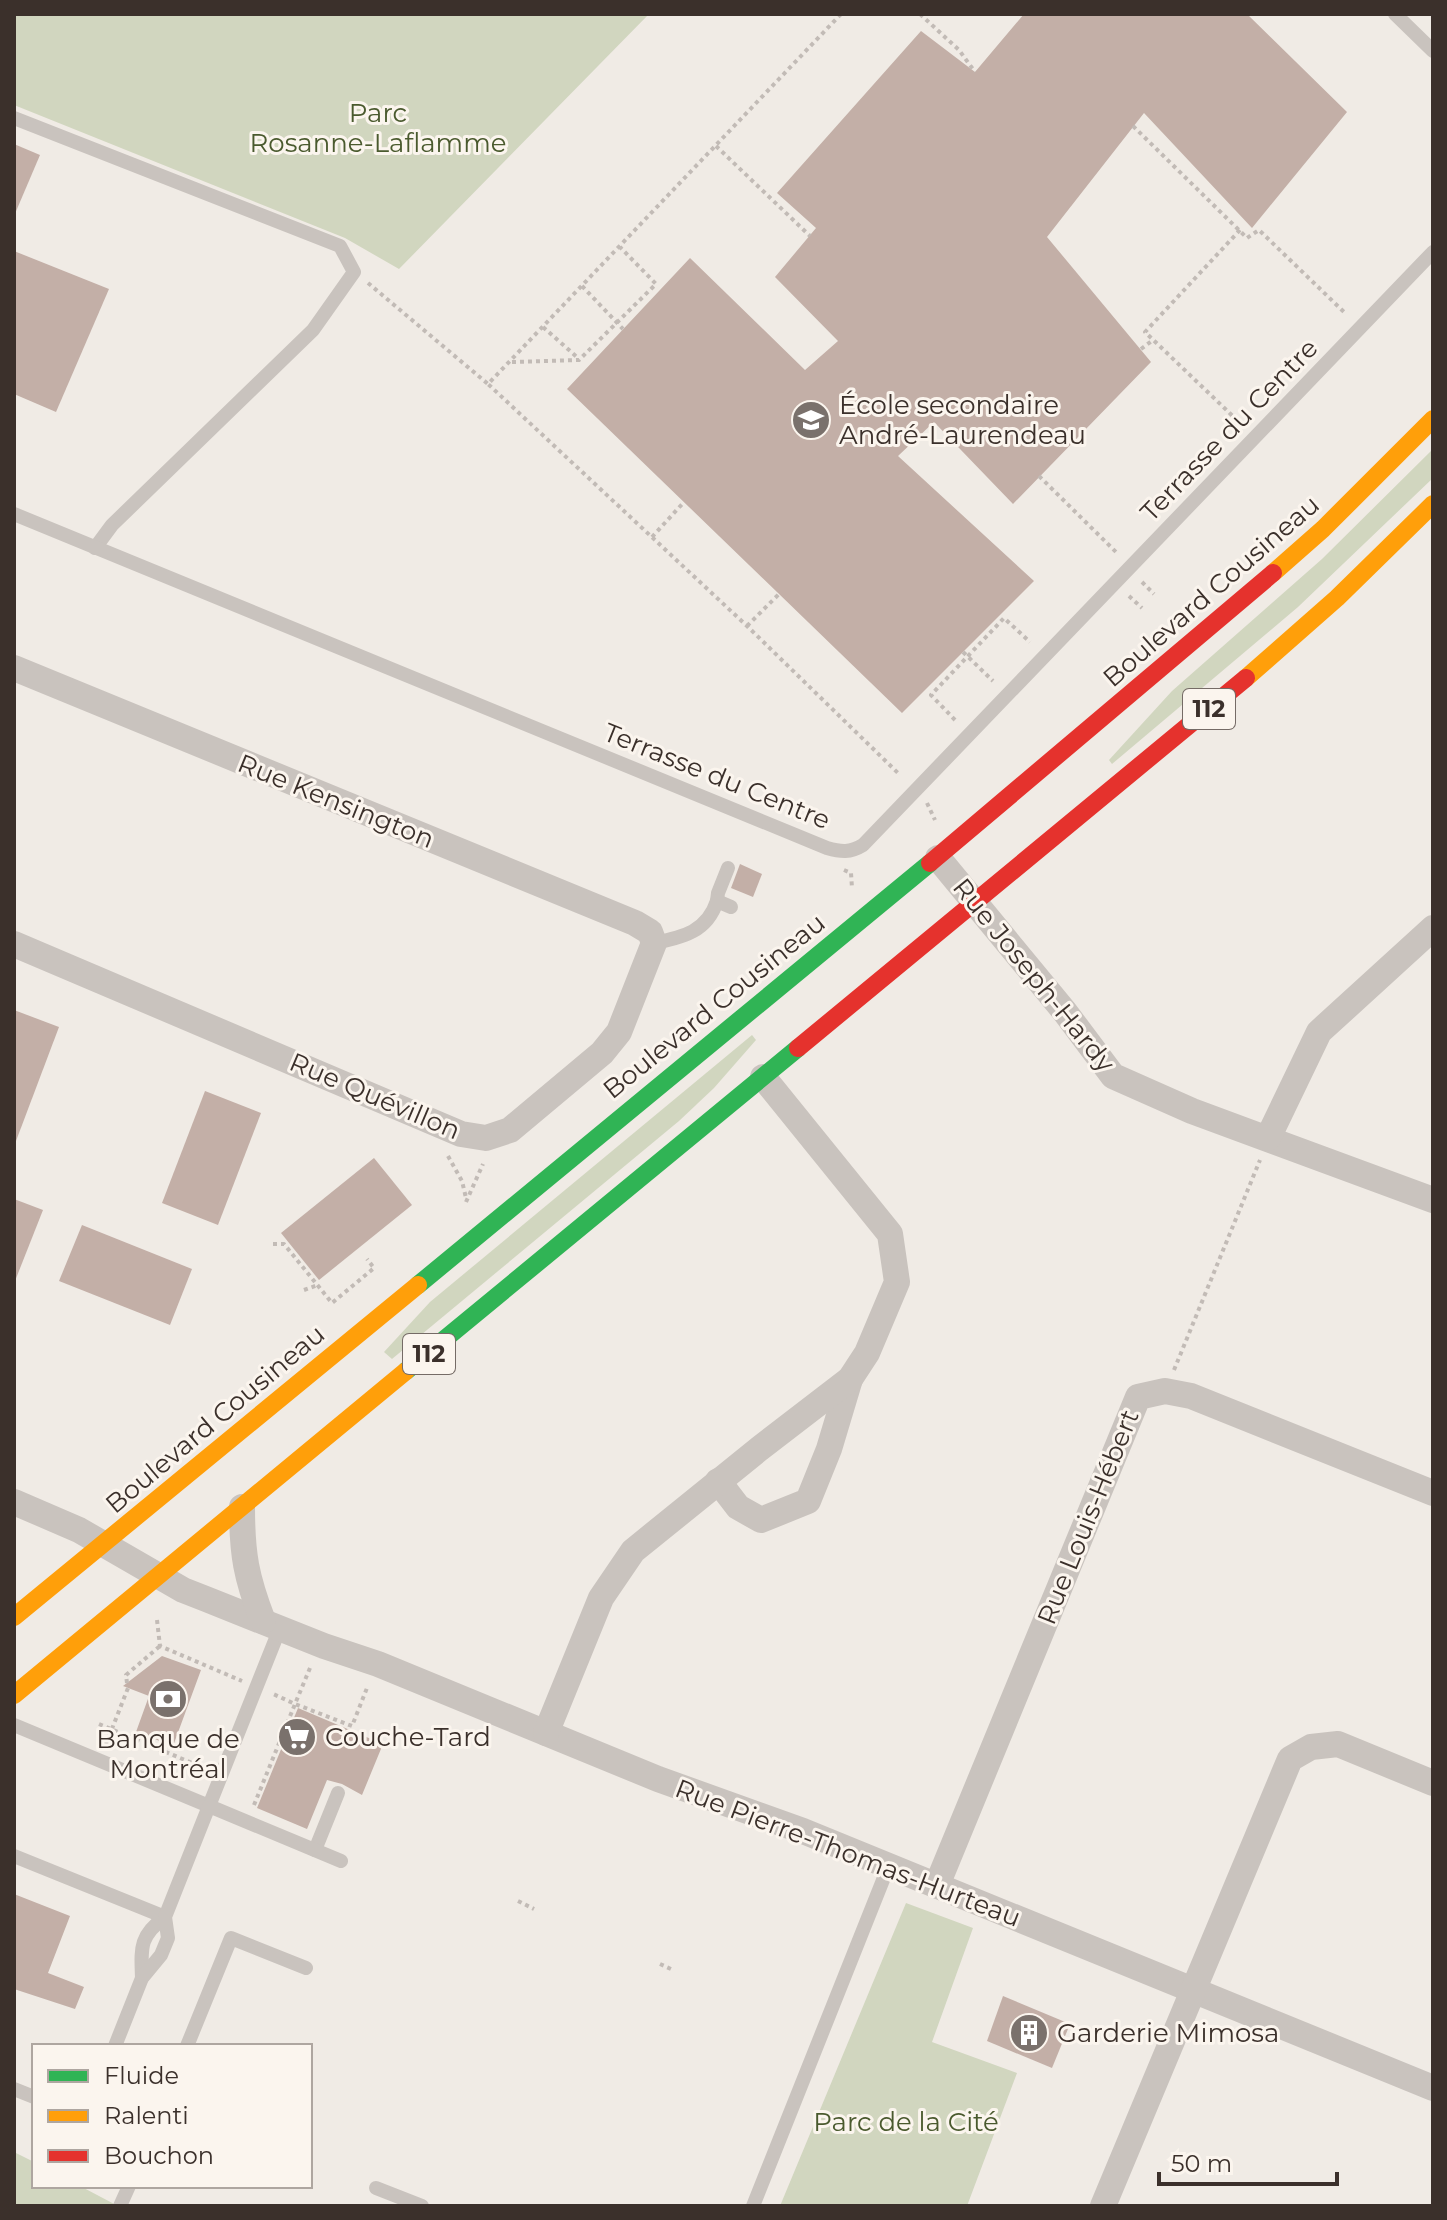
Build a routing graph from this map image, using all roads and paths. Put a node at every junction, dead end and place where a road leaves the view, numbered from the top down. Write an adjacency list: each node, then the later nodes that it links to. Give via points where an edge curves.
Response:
1 (841, 14): 8 (path)
2 (920, 14): 5 (path)
3 (1395, 14): 4 (lane)
4 (1433, 51)
5 (975, 72)
6 (14, 118): 13 (lane, via 340,246)
7 (1133, 126): 9 (path)
8 (716, 146): 10 (path); 11 (path)
9 (1240, 230): 15 (path, via 1247,238 1259,230); 19 (path, via 1145,332)
10 (810, 236)
11 (620, 246): 14 (path); 16 (path, via 656,284)
12 (1433, 252): 31 (lane, Terrasse du Centre, via 852,851 827,848)
13 (354, 272): 23 (path); 31 (lane, via 313,330 112,525)
14 (582, 286): 16 (path); 17 (path)
15 (1345, 313)
16 (616, 323): 18 (path); 21 (path)
17 (543, 327): 21 (path); 22 (path)
18 (623, 329)
19 (1153, 340): 20 (path); 25 (path)
20 (1141, 349)
21 (579, 360): 22 (path)
22 (510, 362): 23 (path)
23 (488, 384): 30 (path)
24 (1433, 419): 46 (main road, Boulevard Cousineau / 112, via 1275,574)
25 (1240, 423)
26 (1039, 476): 32 (path)
27 (684, 502): 30 (path)
28 (1433, 504): 48 (main road, 112, via 1264,663)
29 (14, 514): 31 (lane, Terrasse du Centre)
30 (652, 537): 34 (path)
31 (95, 548)
32 (1116, 552)
33 (779, 594): 34 (path)
34 (747, 626): 43 (path)
35 (1030, 642): 37 (path, via 1002,616)
36 (963, 652): 37 (path)
37 (967, 656): 39 (path); 41 (path)
38 (14, 668): 50 (street, Rue Kensington, via 635,923)
39 (993, 681)
40 (925, 690): 41 (path)
41 (931, 695): 42 (path)
42 (955, 720)
43 (899, 774)
44 (927, 803): 45 (path)
45 (938, 825)
46 (938, 858): 48 (street, Rue Joseph-Hardy); 69 (main road, Boulevard Cousineau / 112)
47 (728, 868): 50 (lane, via 718,893 724,904 701,927 679,938)
48 (975, 903): 52 (main road, 112); 53 (street, Rue Joseph-Hardy, via 1113,1076)
49 (1433, 928): 53 (street, via 1319,1032)
50 (654, 941): 51 (street, Rue Quévillon, via 610,1045 516,1125 486,1138 461,1134)
51 (14, 944)
52 (763, 1077): 63 (street, via 890,1234 897,1282); 68 (main road, 112)
53 (1268, 1138): 56 (street, Rue Joseph-Hardy); 64 (path)
54 (447, 1150): 57 (path)
55 (483, 1164): 57 (path)
56 (1433, 1200)
57 (466, 1201): 58 (path)
58 (460, 1215)
59 (273, 1244): 61 (path, via 284,1244)
60 (367, 1259): 61 (path, via 374,1268 332,1303)
61 (318, 1285): 62 (path)
62 (304, 1290)
63 (850, 1379): 65 (street); 65 (street, via 808,1501 761,1520 738,1507)
64 (1165, 1391): 66 (street, Rue Louis-Hébert, via 1191,1396); 94 (street, Rue Louis-Hébert, via 1138,1397)
65 (718, 1481): 84 (street, via 633,1551 601,1598)
66 (1433, 1493)
67 (14, 1502): 69 (street, Rue Pierre-Thomas-Hurteau)
68 (242, 1507): 70 (main road, 112); 73 (street, via 245,1569)
69 (104, 1545): 70 (street, Rue Pierre-Thomas-Hurteau); 72 (main road, Boulevard Cousineau / 112)
70 (160, 1576): 73 (street, Rue Pierre-Thomas-Hurteau); 79 (main road, 112)
71 (157, 1614): 74 (path)
72 (14, 1617)
73 (271, 1624): 84 (street, Rue Pierre-Thomas-Hurteau); 88 (lane)
74 (160, 1646): 76 (path); 83 (path, via 126,1675 128,1685)
75 (311, 1665): 80 (path)
76 (243, 1681)
77 (367, 1688): 80 (path, via 352,1726)
78 (271, 1693): 80 (path)
79 (14, 1695)
80 (295, 1704): 89 (path)
81 (99, 1724): 83 (path)
82 (14, 1725): 88 (lane)
83 (112, 1730): 85 (path)
84 (546, 1733): 93 (street, Rue Pierre-Thomas-Hurteau)
85 (208, 1770)
86 (1433, 1783): 102 (street, via 1338,1744 1311,1747 1290,1759)
87 (338, 1793): 90 (lane)
88 (209, 1806): 90 (lane); 97 (lane)
89 (252, 1809)
90 (315, 1850): 92 (lane)
91 (14, 1856): 97 (lane)
92 (341, 1861)
93 (889, 1865): 94 (street, Rue Pierre-Thomas-Hurteau); 108 (lane)
94 (937, 1885): 102 (street, Rue Pierre-Thomas-Hurteau)
95 (518, 1901): 96 (path)
96 (534, 1909)
97 (165, 1917): 101 (lane, via 168,1938); 101 (lane, via 149,1928 141,1947)
98 (660, 1964): 100 (path)
99 (306, 1968): 104 (lane, via 231,1938)
100 (673, 1970)
101 (142, 1978): 103 (lane)
102 (1194, 1991): 105 (street, Rue Pierre-Thomas-Hurteau); 109 (street)
103 (116, 2044)
104 (188, 2044)
105 (1433, 2088)
106 (376, 2188): 107 (lane)
107 (422, 2206)
108 (753, 2206)
109 (1103, 2206)

